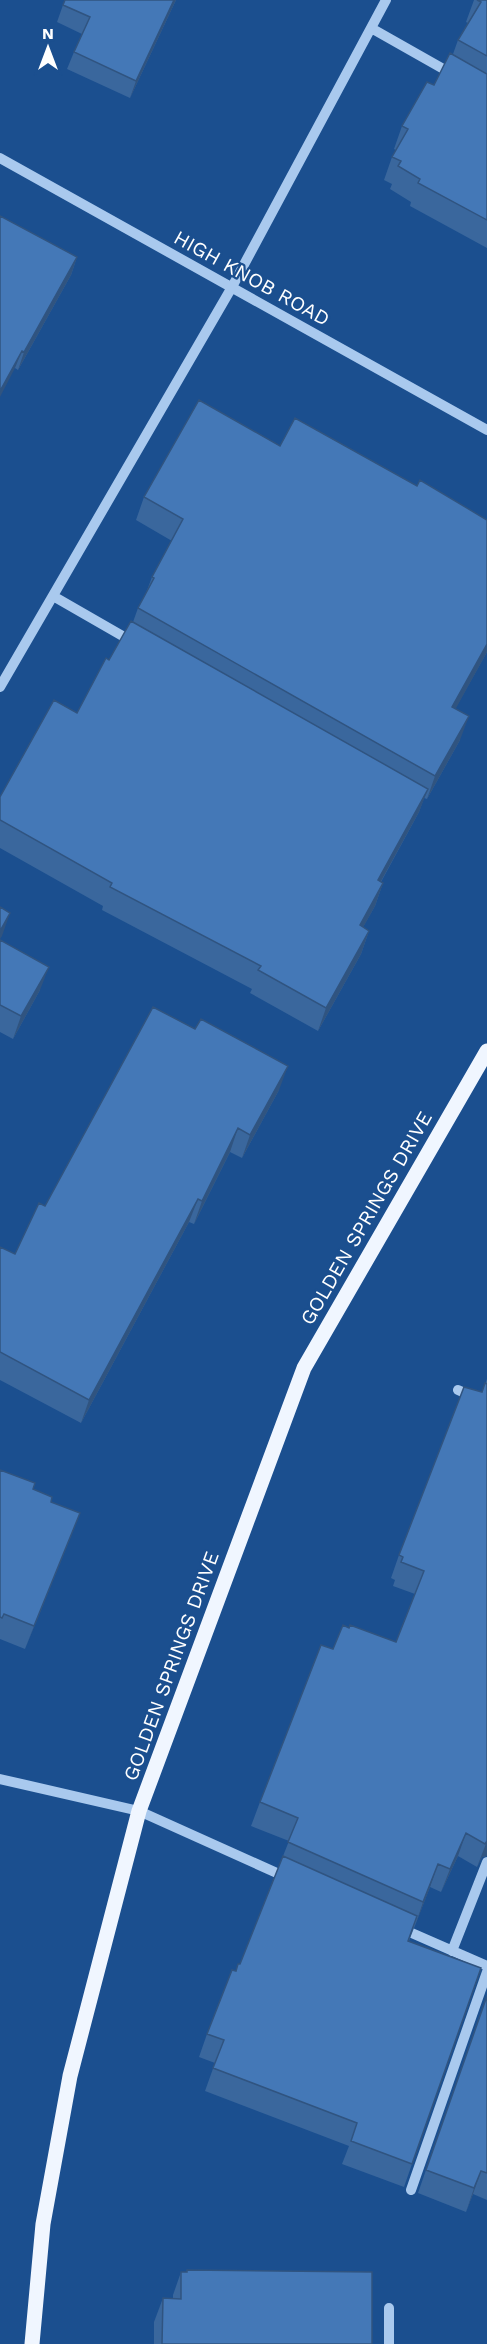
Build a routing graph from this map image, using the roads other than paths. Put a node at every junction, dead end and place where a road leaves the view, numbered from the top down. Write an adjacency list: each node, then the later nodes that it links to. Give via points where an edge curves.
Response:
1 (386, 0): 2 (street)
2 (371, 28): 3 (street); 5 (street)
3 (468, 83)
4 (0, 158): 5 (street, HIGH KNOB ROAD)
5 (232, 287): 6 (street, HIGH KNOB ROAD); 7 (street)
6 (487, 430)
7 (53, 596): 8 (street); 9 (street)
8 (146, 649)
9 (0, 687)
10 (487, 1051): 14 (main road, GOLDEN SPRINGS DRIVE, via 304,1368)
11 (458, 1390): 12 (street)
12 (487, 1403)
13 (0, 1779): 14 (street)
14 (139, 1811): 16 (street); 23 (main road, GOLDEN SPRINGS DRIVE, via 70,2076 43,2224)
15 (487, 1862): 18 (street)
16 (301, 1884)
17 (387, 1922): 18 (street)
18 (452, 1951): 19 (street)
19 (487, 1966)
20 (487, 1972): 21 (street)
21 (411, 2190)
22 (389, 2308): 24 (street)
23 (33, 2344)
24 (389, 2344)

